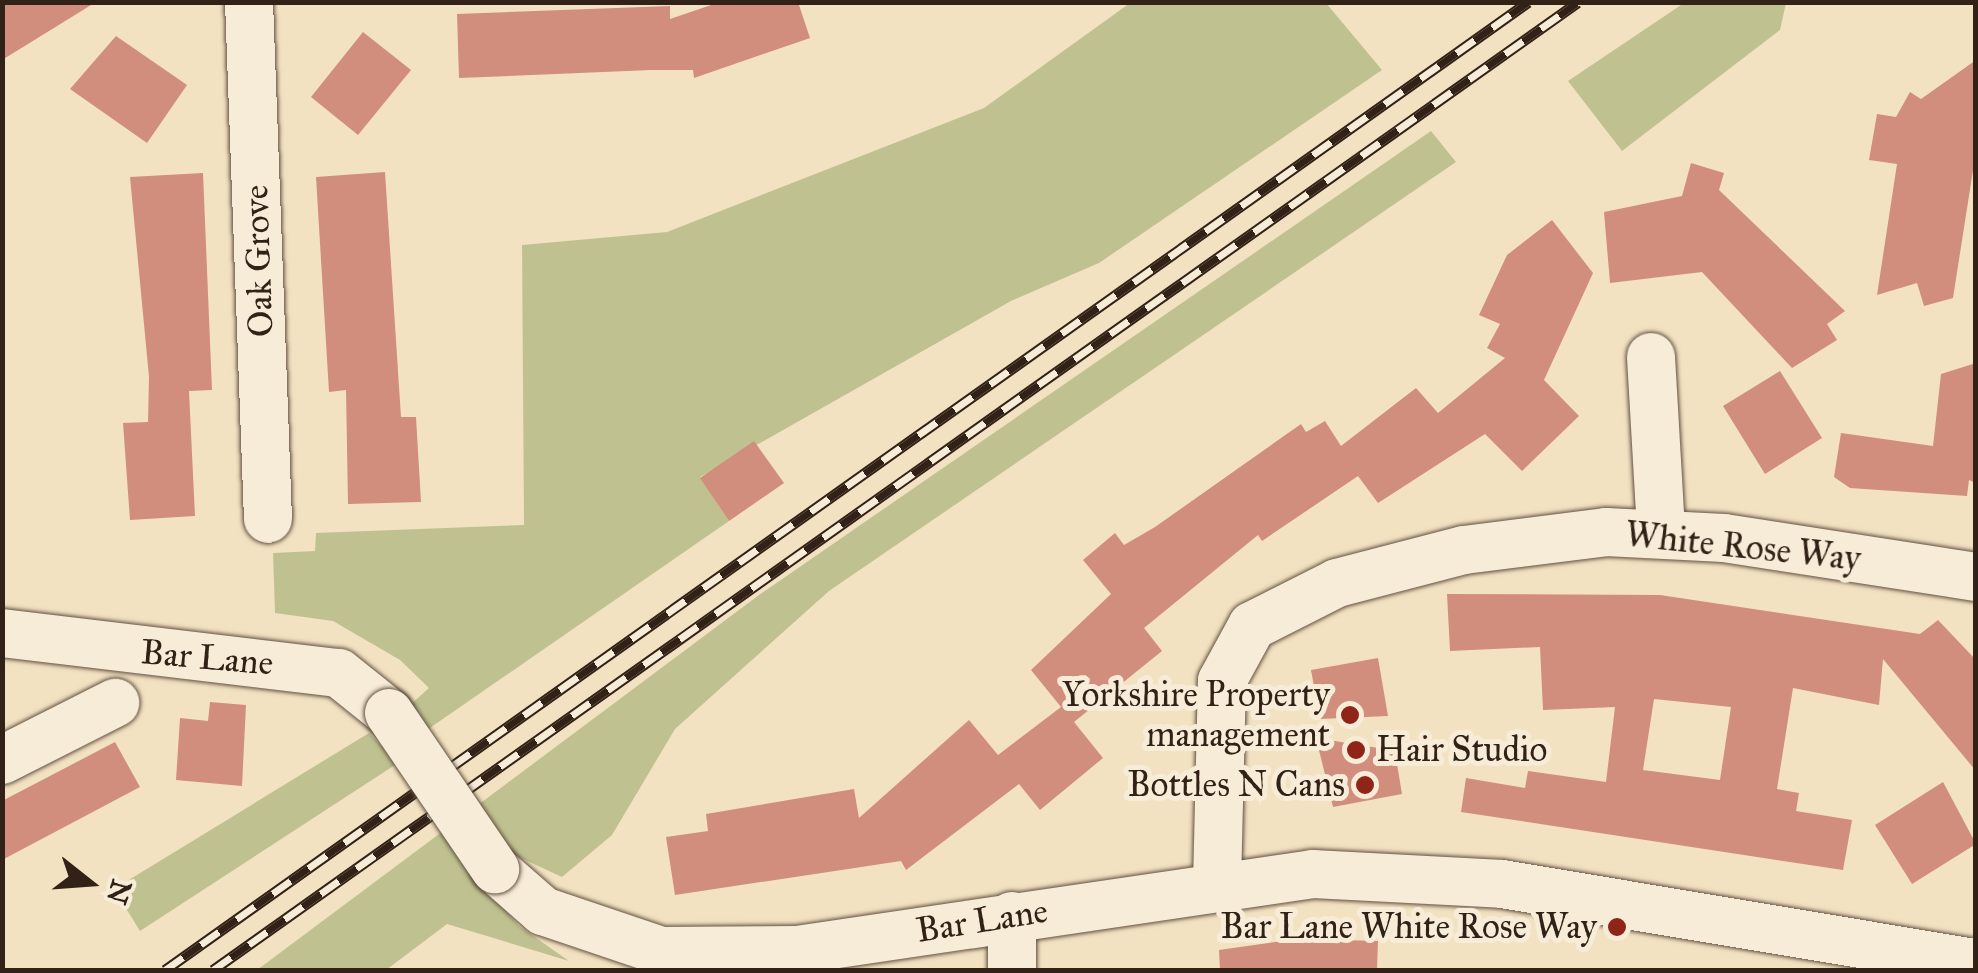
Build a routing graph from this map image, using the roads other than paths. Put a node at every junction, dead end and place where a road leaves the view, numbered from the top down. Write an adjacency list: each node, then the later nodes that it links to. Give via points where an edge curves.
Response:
1 (249, 2): 3 (street, Oak Grove)
2 (1651, 357): 4 (street)
3 (268, 519)
4 (1661, 533): 5 (street, White Rose Way); 9 (street, White Rose Way, via 1464,550 1336,583 1252,626 1218,708)
5 (1976, 577)
6 (2, 633): 10 (street, Bar Lane, bridge, via 340,673 388,713 495,869 543,912 661,951 797,950)
7 (115, 703): 8 (street)
8 (2, 760)
9 (1218, 884): 10 (street, Bar Lane); 11 (street, Bar Lane, via 1314,874 1502,884)
10 (1012, 916): 12 (street)
11 (1976, 963)
12 (1012, 970)

